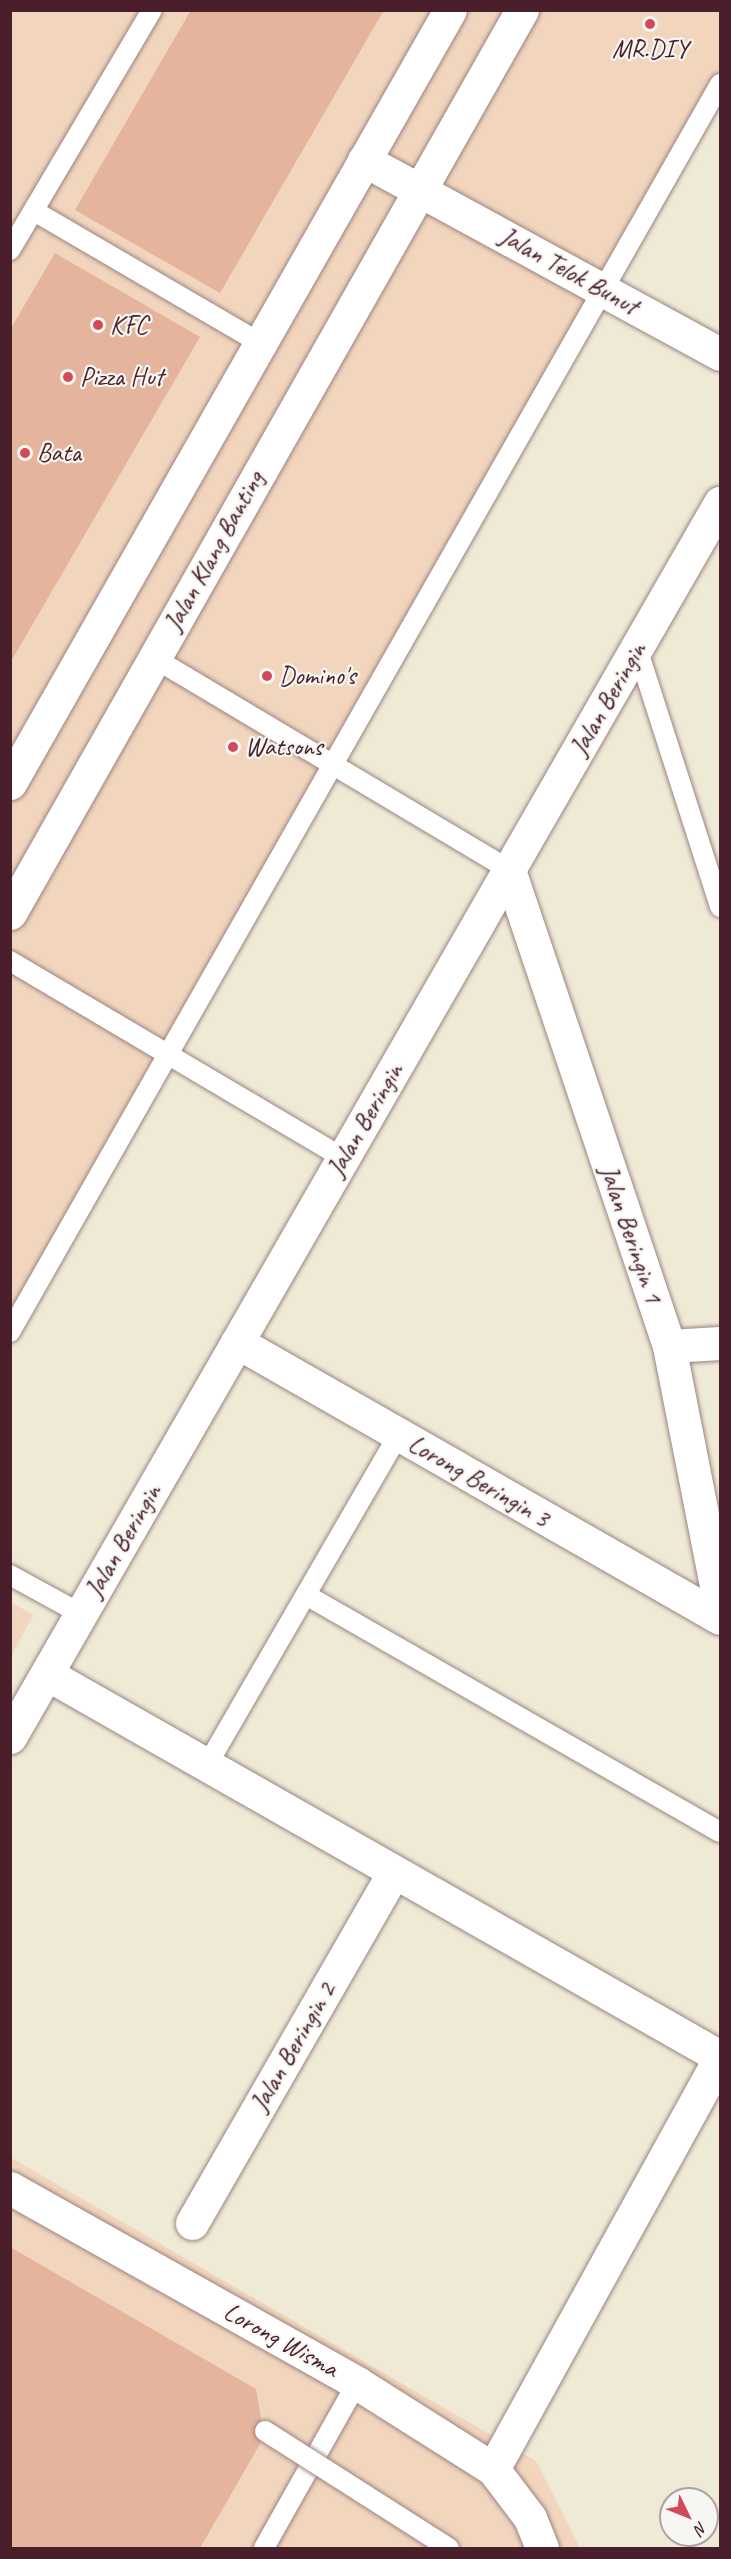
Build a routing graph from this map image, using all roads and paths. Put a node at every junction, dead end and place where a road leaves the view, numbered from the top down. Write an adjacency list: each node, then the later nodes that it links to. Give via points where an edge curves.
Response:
1 (152, 10): 7 (lane)
2 (450, 10): 5 (main road)
3 (522, 10): 6 (main road, Jalan Klang Banting)
4 (720, 84): 9 (lane)
5 (364, 160): 6 (main road, Jalan Telok Bunut); 10 (main road)
6 (418, 189): 9 (main road, Jalan Telok Bunut); 14 (main road, Jalan Klang Banting)
7 (34, 211): 8 (lane); 10 (lane)
8 (14, 238)
9 (603, 290): 11 (main road, Jalan Telok Bunut); 15 (lane)
10 (260, 343): 16 (main road)
11 (720, 354)
12 (720, 503): 13 (main road, Jalan Beringin)
13 (637, 648): 17 (main road, Jalan Beringin); 18 (lane)
14 (154, 658): 15 (lane); 19 (main road, Jalan Klang Banting)
15 (331, 768): 17 (lane); 21 (lane)
16 (10, 783)
17 (509, 870): 22 (main road, Jalan Beringin); 26 (main road, Jalan Beringin 1)
18 (720, 907)
19 (10, 913)
20 (10, 961): 21 (lane)
21 (168, 1054): 22 (lane); 23 (lane)
22 (343, 1158): 24 (main road, Jalan Beringin)
23 (10, 1332)
24 (237, 1342): 27 (main road, Lorong Beringin 3); 32 (main road, Jalan Beringin)
25 (720, 1343): 26 (main road)
26 (669, 1346): 28 (main road, Jalan Beringin 1)
27 (398, 1435): 30 (lane); 33 (main road, Lorong Beringin 3)
28 (716, 1540): 31 (main road, Jalan Beringin 1)
29 (10, 1575): 32 (lane)
30 (306, 1595): 36 (lane); 37 (lane)
31 (720, 1606)
32 (81, 1614): 34 (main road, Jalan Beringin)
33 (720, 1618)
34 (47, 1674): 35 (main road, Jalan Beringin); 36 (main road)
35 (10, 1737)
36 (207, 1765): 38 (main road)
37 (720, 1832)
38 (394, 1872): 39 (main road); 41 (main road, Jalan Beringin 2)
39 (720, 2057): 44 (main road)
40 (10, 2188): 42 (main road, Lorong Wisma)
41 (192, 2223)
42 (357, 2383): 44 (main road, Lorong Wisma); 45 (lane)
43 (265, 2431): 46 (lane, bridge)
44 (493, 2469): 47 (main road, Lorong Wisma, via 530,2518)
45 (264, 2548)
46 (449, 2548)
47 (542, 2548)

